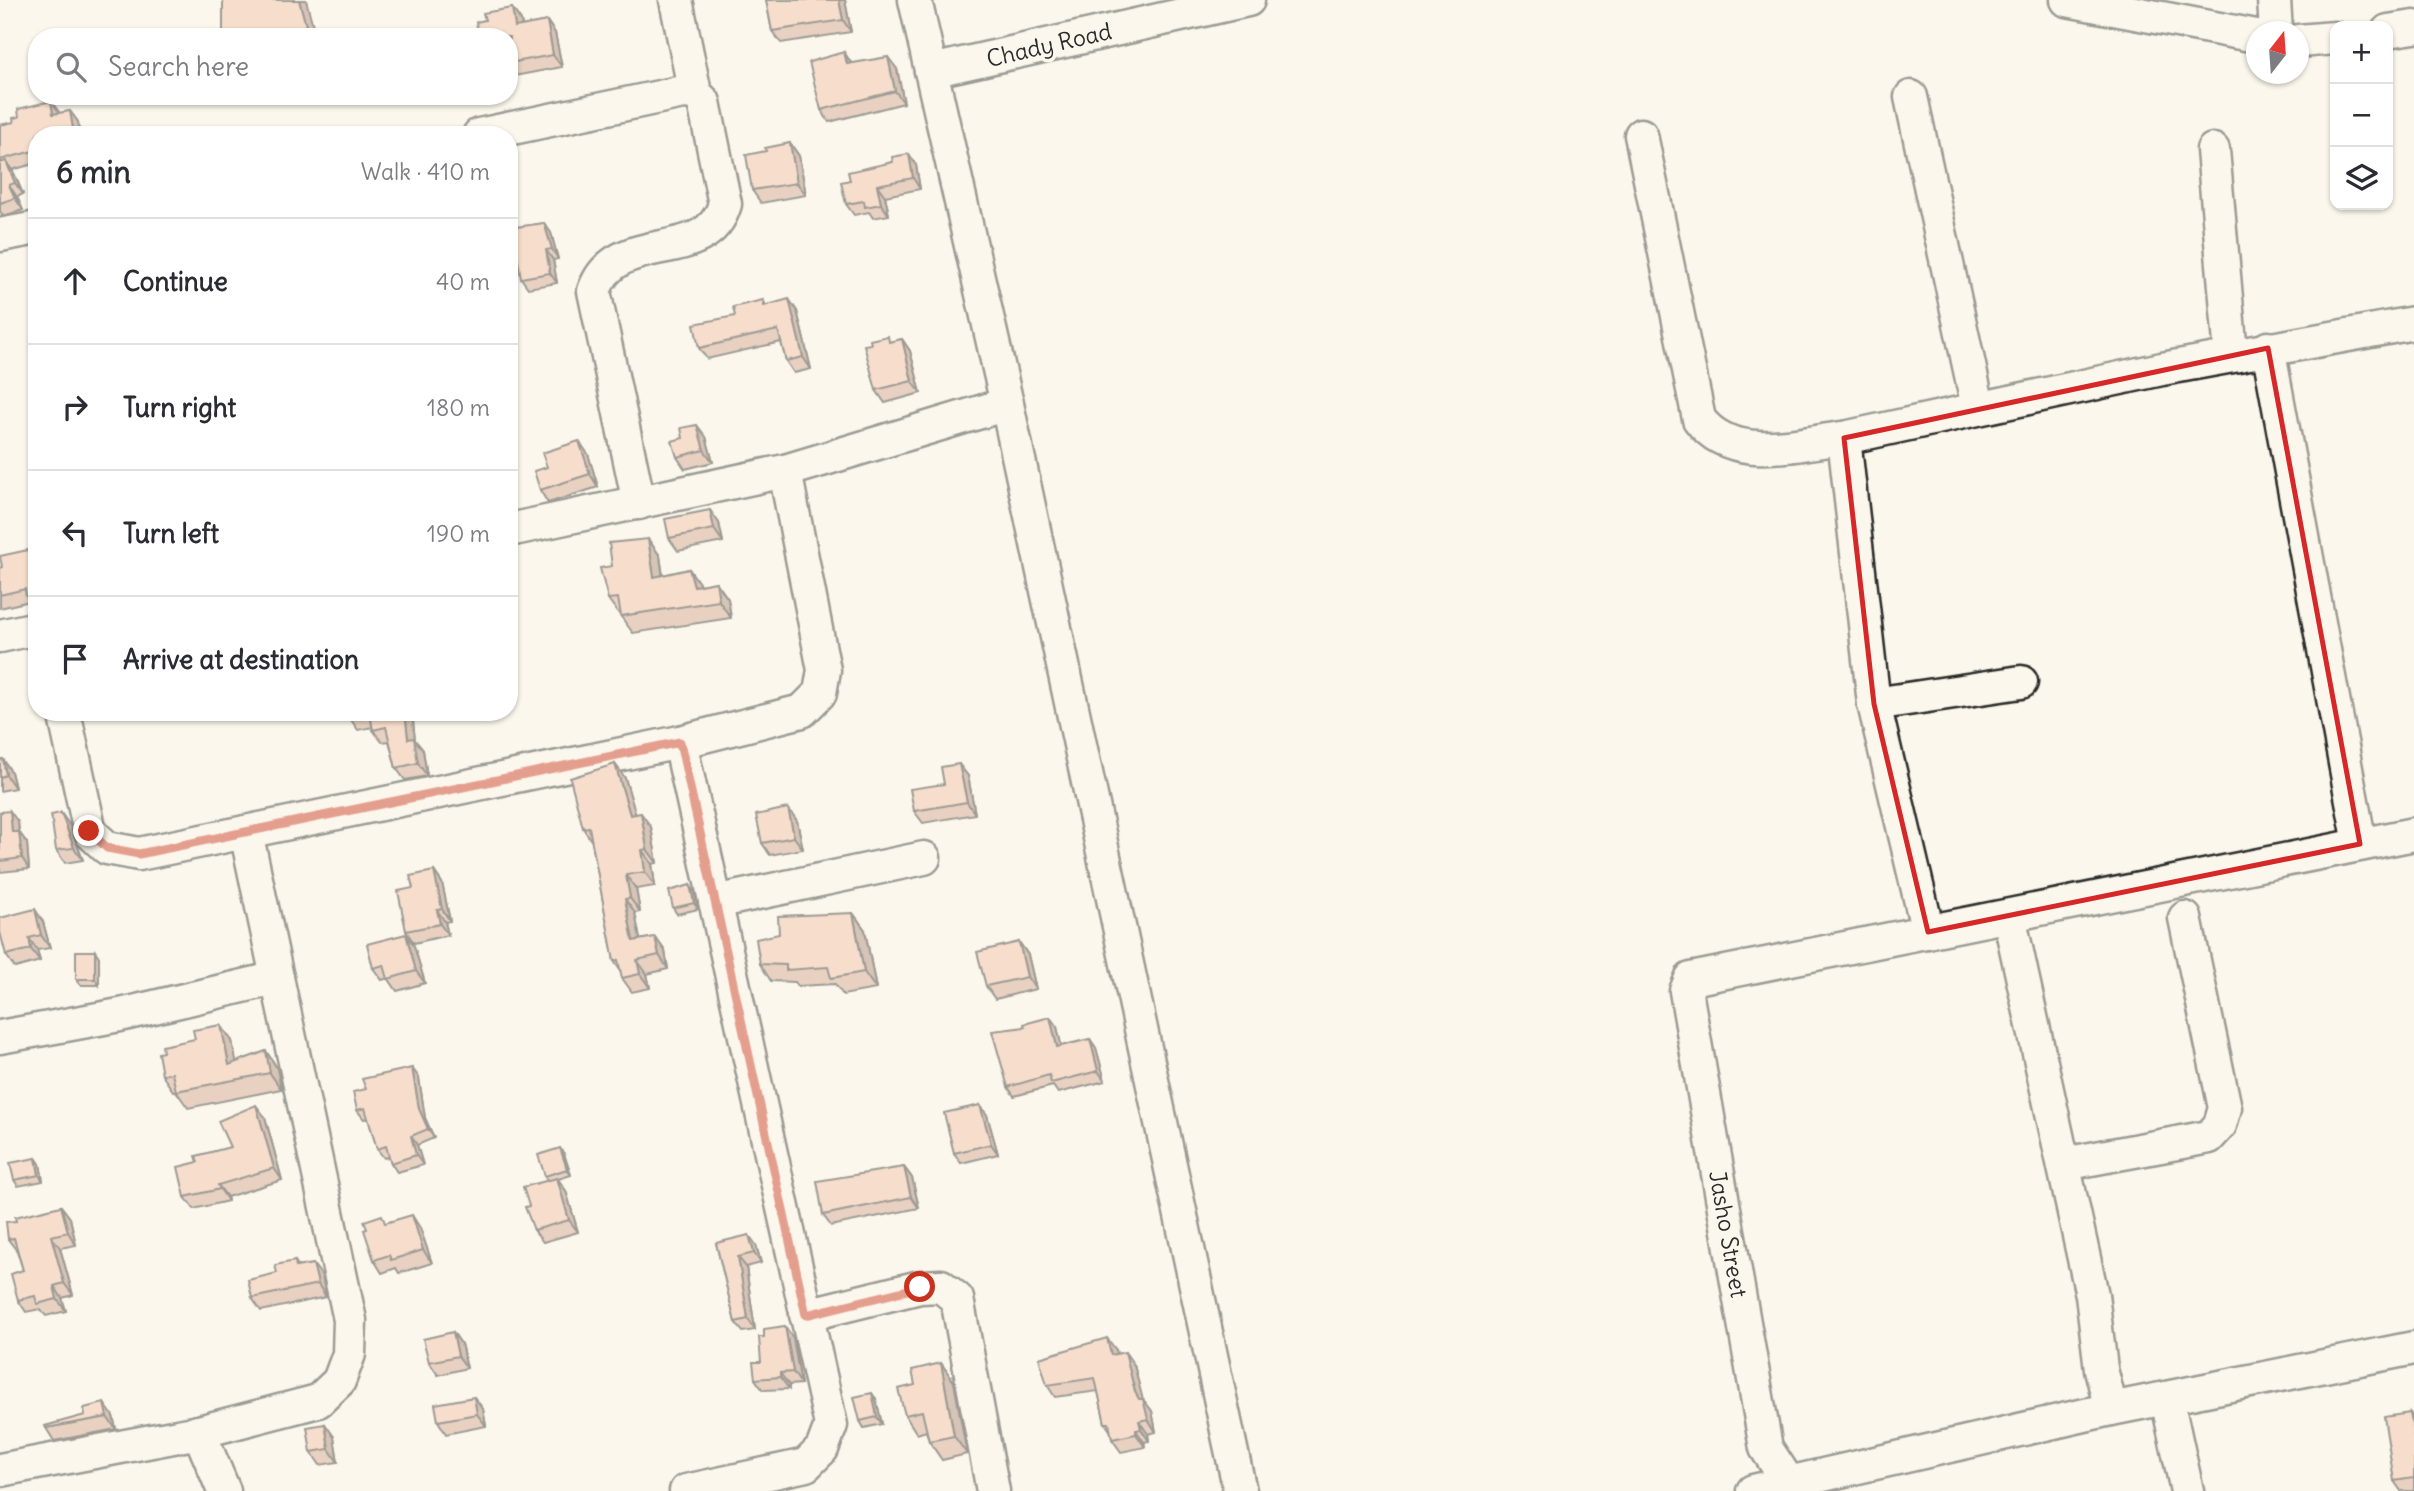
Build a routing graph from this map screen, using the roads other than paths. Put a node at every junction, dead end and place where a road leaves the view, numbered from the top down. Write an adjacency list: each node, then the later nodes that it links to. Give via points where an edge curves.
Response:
1 (676, 0): 14 (street)
2 (915, 0): 13 (street)
3 (1248, 0): 6 (street, Chady Road)
4 (2067, 0): 10 (street)
5 (2274, 0): 7 (street)
6 (1152, 11): 13 (street, Chady Road)
7 (2275, 21)
8 (2414, 27): 9 (street)
9 (2393, 30)
10 (2246, 34)
11 (2330, 38): 12 (street)
12 (2309, 40)
13 (931, 71): 24 (street)
14 (695, 93): 16 (street); 28 (street, via 704,102 720,179 725,205 720,220 707,234 612,261 600,274 594,292)
15 (1911, 97): 25 (street)
16 (518, 127)
17 (1641, 135): 26 (street, via 1699,419 1726,442 1753,448)
18 (2213, 150): 23 (street)
19 (28, 230): 20 (street)
20 (0, 236)
21 (2414, 323): 22 (street)
22 (2269, 348): 23 (street); 38 (street)
23 (2231, 355): 25 (street)
24 (1007, 404): 27 (street); 57 (street)
25 (1978, 407): 26 (street)
26 (1844, 438): 33 (street)
27 (785, 471): 28 (street); 35 (street, via 824,670 820,693 802,711)
28 (639, 503): 29 (street)
29 (518, 528)
30 (28, 630): 31 (street)
31 (0, 636)
32 (2021, 682): 33 (street)
33 (1874, 704): 43 (street)
34 (66, 721): 36 (street, via 89,831 107,848 139,854)
35 (680, 742): 36 (street); 40 (street)
36 (246, 832): 44 (street)
37 (2414, 834): 38 (street)
38 (2360, 844): 41 (street)
39 (924, 858): 40 (street)
40 (715, 902): 47 (street)
41 (2009, 916): 43 (street); 46 (street)
42 (2185, 918): 46 (street, via 2225,1108 2220,1125 2209,1137)
43 (1928, 932): 53 (street, Jasho Street, via 1690,979 1686,991 1766,1448)
44 (277, 978): 45 (street); 51 (street, via 350,1321 349,1354 339,1381 318,1401)
45 (0, 1037)
46 (2064, 1164): 50 (street)
47 (806, 1315): 55 (street, via 831,1425 822,1449 806,1465); 56 (street, via 920,1287 941,1286 957,1299)
48 (2414, 1348): 49 (street)
49 (2166, 1399): 50 (street); 59 (street)
50 (2111, 1409): 53 (street)
51 (200, 1432): 52 (street); 54 (street)
52 (0, 1470)
53 (1790, 1487): 58 (street)
54 (224, 1491)
55 (687, 1491)
56 (993, 1491)
57 (1240, 1491)
58 (1753, 1491)
59 (2188, 1491)

